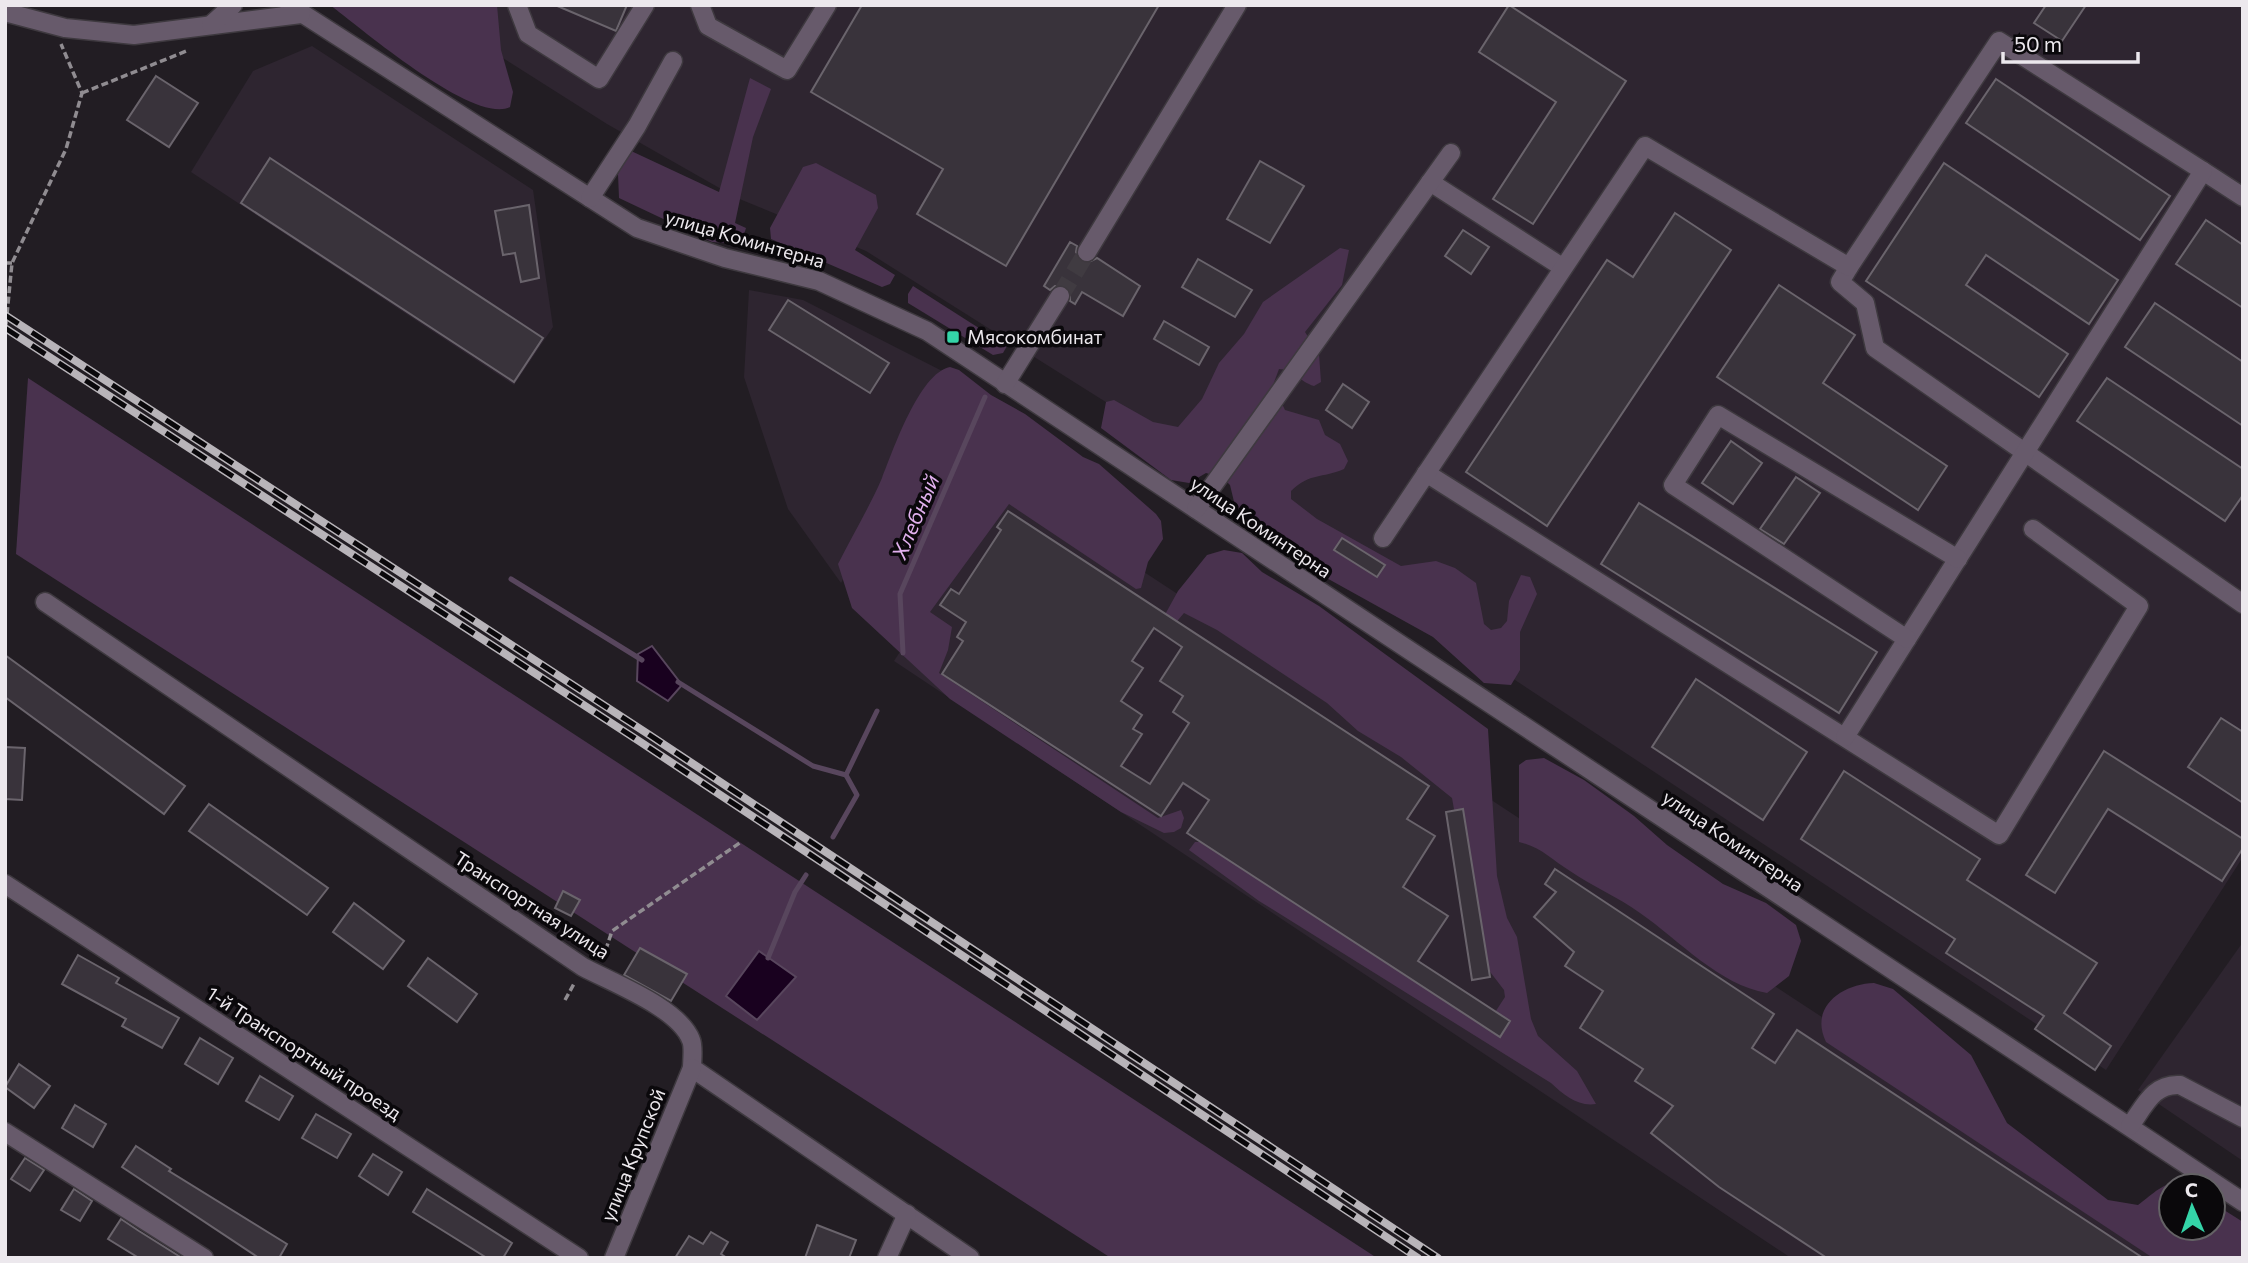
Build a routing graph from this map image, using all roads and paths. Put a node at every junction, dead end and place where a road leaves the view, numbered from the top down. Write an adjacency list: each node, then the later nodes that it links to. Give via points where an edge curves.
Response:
1 (233, 5): 10 (street)
2 (517, 5): 3 (street, via 528,34 599,79)
3 (645, 5)
4 (700, 5): 5 (street, via 708,26 788,70)
5 (827, 5)
6 (1237, 5): 19 (street)
7 (295, 10): 10 (street, улица Коминтерна); 18 (street, улица Коминтерна)
8 (5, 12): 9 (street, улица Коминтерна)
9 (53, 26): 10 (street, улица Коминтерна, via 134,35); 13 (path)
10 (204, 27)
11 (189, 50): 13 (path)
12 (673, 61): 18 (street)
13 (82, 93): 21 (path, via 66,149)
14 (1451, 153): 16 (street)
15 (2203, 171): 17 (street); 23 (street, via 2000,41); 27 (street)
16 (1430, 182): 22 (street); 29 (street)
17 (2243, 197)
18 (590, 198): 26 (street, улица Коминтерна, via 637,228 725,258 819,281 927,331)
19 (1087, 252)
20 (5, 263): 21 (path)
21 (12, 263): 25 (path)
22 (1562, 267): 23 (street, via 1645,146); 28 (street)
23 (1849, 267): 27 (street, via 1840,282 1865,303 1875,348)
24 (1060, 296): 26 (street)
25 (5, 335)
26 (1005, 384): 29 (street, улица Коминтерна)
27 (2025, 452): 32 (street); 34 (street)
28 (1426, 473): 31 (street); 36 (street)
29 (1196, 509): 43 (street, улица Коминтерна)
30 (2033, 529): 36 (street, via 2139,606 1999,835)
31 (1383, 538)
32 (1958, 559): 35 (street); 35 (street, via 1718,415 1673,485)
33 (45, 602): 39 (street, Транспортная улица)
34 (2243, 604)
35 (1907, 639): 36 (street)
36 (1845, 737)
37 (741, 842): 39 (path, via 612,932 605,952)
38 (5, 884): 48 (street, 1-й Транспортный проезд)
39 (583, 967): 40 (path); 41 (street, Транспортная улица, via 658,1006 676,1021 691,1041)
40 (565, 1000)
41 (692, 1068): 46 (street); 49 (street, улица Крупской)
42 (2243, 1118): 43 (street, via 2171,1084 2157,1089)
43 (2130, 1126): 45 (street, улица Коминтерна)
44 (5, 1132): 47 (street)
45 (2243, 1202)
46 (907, 1214): 50 (street); 51 (street)
47 (204, 1258)
48 (579, 1258)
49 (614, 1258)
50 (887, 1258)
51 (970, 1258)

